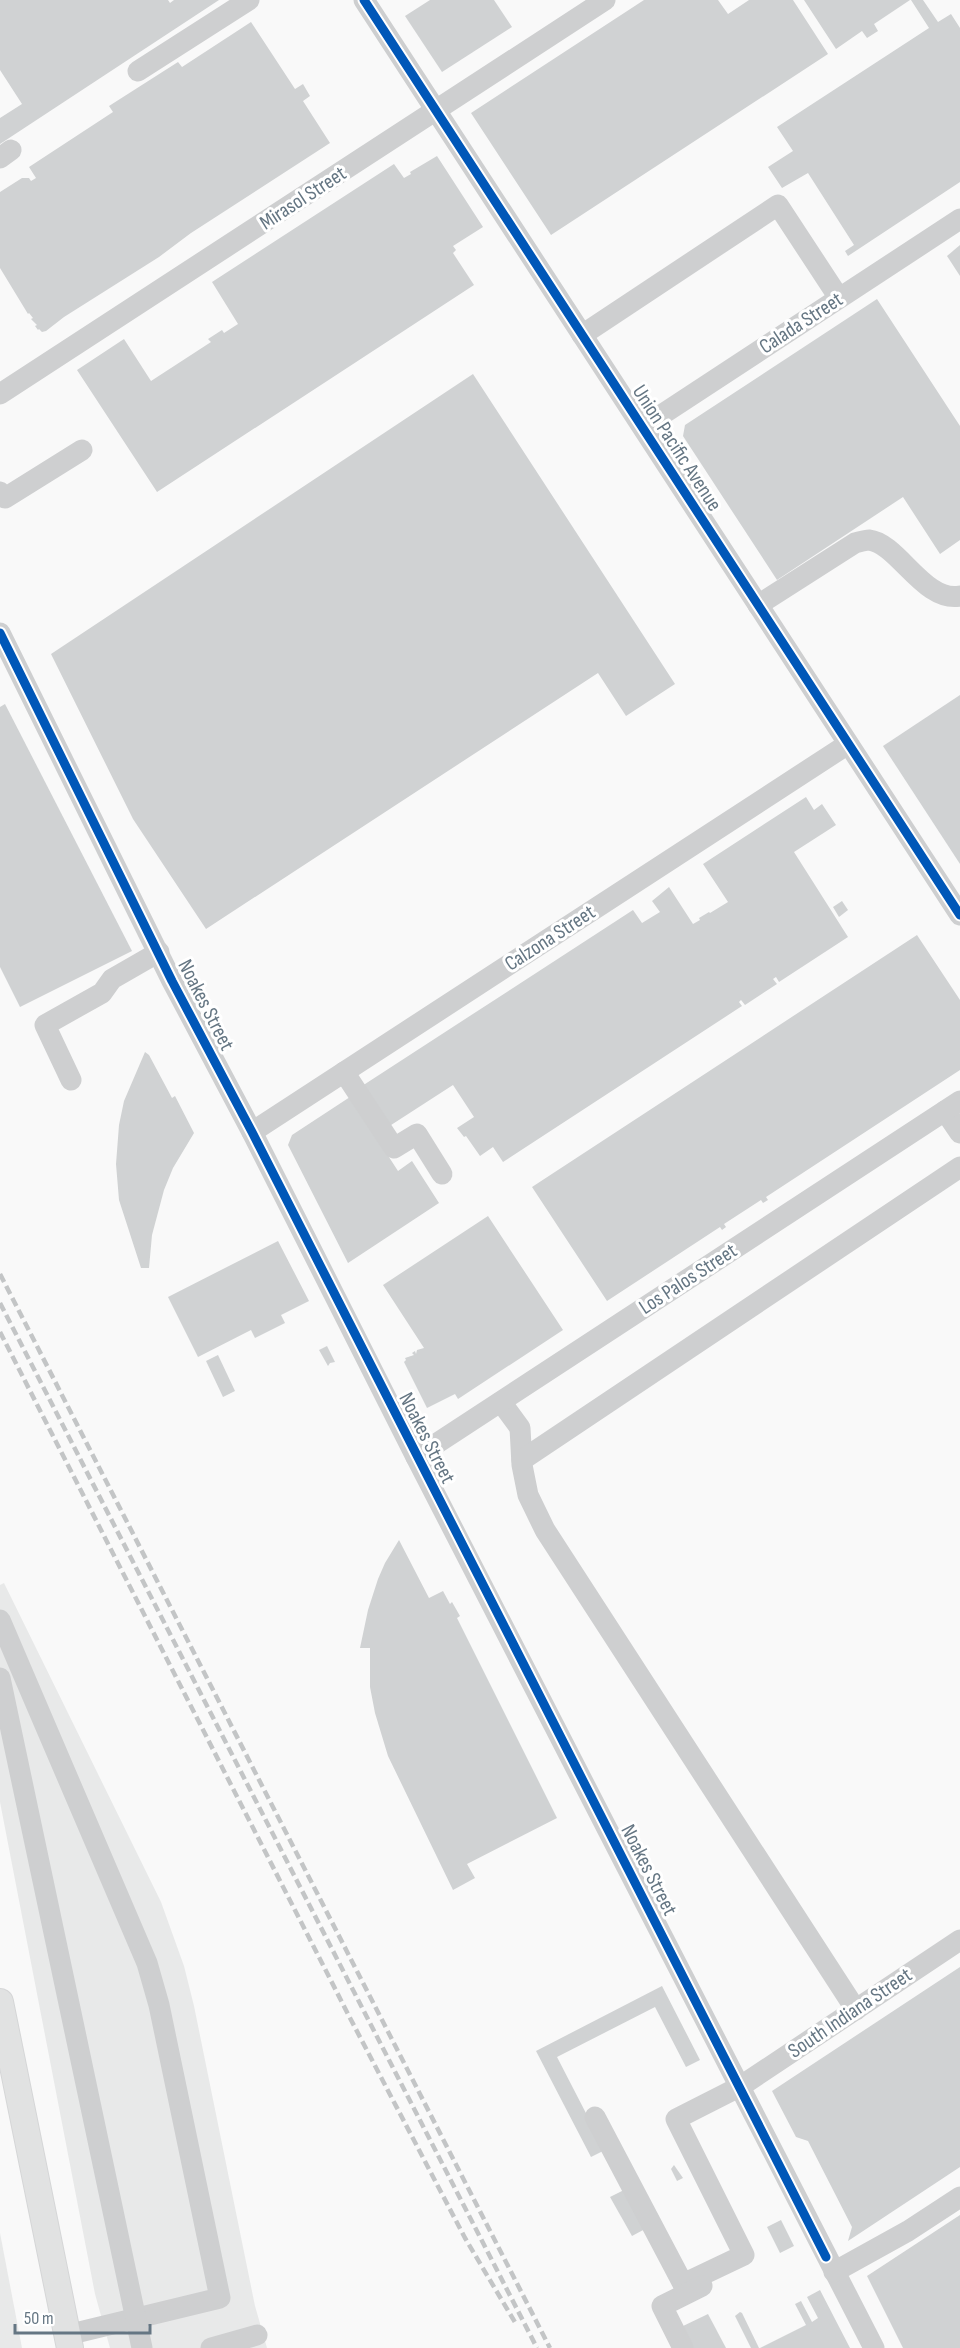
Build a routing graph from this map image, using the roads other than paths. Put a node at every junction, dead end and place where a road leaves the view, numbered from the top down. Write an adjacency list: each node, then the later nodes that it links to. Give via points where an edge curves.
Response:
1 (249, 0): 4 (street)
2 (364, 0): 5 (street, Union Pacific Avenue)
3 (605, 0): 5 (street, Mirasol Street)
4 (138, 71)
5 (436, 111): 8 (street, Union Pacific Avenue); 9 (street, Mirasol Street)
6 (960, 219): 7 (street, Calada Street)
7 (839, 298): 8 (street, via 778,205); 10 (street, Calada Street)
8 (582, 335): 10 (street, Union Pacific Avenue)
9 (0, 394)
10 (643, 427): 14 (street, Union Pacific Avenue)
11 (82, 450): 12 (street, via 5,498)
12 (0, 492)
13 (960, 596): 14 (street, via 953,598 932,590 881,545 869,540 855,543)
14 (758, 605): 16 (street, Union Pacific Avenue)
15 (0, 633): 18 (street, Noakes Street)
16 (848, 744): 17 (street, Union Pacific Avenue); 19 (street, Calzona Street)
17 (960, 915)
18 (159, 952): 20 (street, via 112,979 102,993 45,1024); 22 (street, Noakes Street)
19 (344, 1072): 22 (street, Calzona Street); 25 (street, via 394,1149 417,1134)
20 (71, 1080)
21 (952, 1106): 23 (street); 26 (street, Los Palos Street)
22 (252, 1132): 27 (street, Noakes Street)
23 (960, 1133)
24 (960, 1167): 28 (street)
25 (442, 1173)
26 (501, 1401): 27 (street, Los Palos Street); 28 (street, via 520,1428)
27 (416, 1457): 34 (street, Noakes Street)
28 (522, 1460): 33 (street, via 528,1495 545,1530)
29 (0, 1620): 39 (street, via 147,1963 219,2298)
30 (0, 1678): 39 (street)
31 (960, 1940): 33 (street, South Indiana Street)
32 (0, 2002): 41 (main road)
33 (856, 2010): 34 (street, South Indiana Street)
34 (741, 2086): 37 (street, Noakes Street); 38 (street, via 676,2119 744,2255)
35 (595, 2117): 38 (street, via 683,2284)
36 (960, 2198): 37 (street, via 908,2231)
37 (830, 2264): 45 (street, Noakes Street)
38 (724, 2265): 44 (street, via 729,2273 662,2306)
39 (135, 2318): 41 (street); 42 (street)
40 (257, 2336): 43 (street)
41 (68, 2342)
42 (142, 2348)
43 (211, 2348)
44 (683, 2348)
45 (874, 2348)

